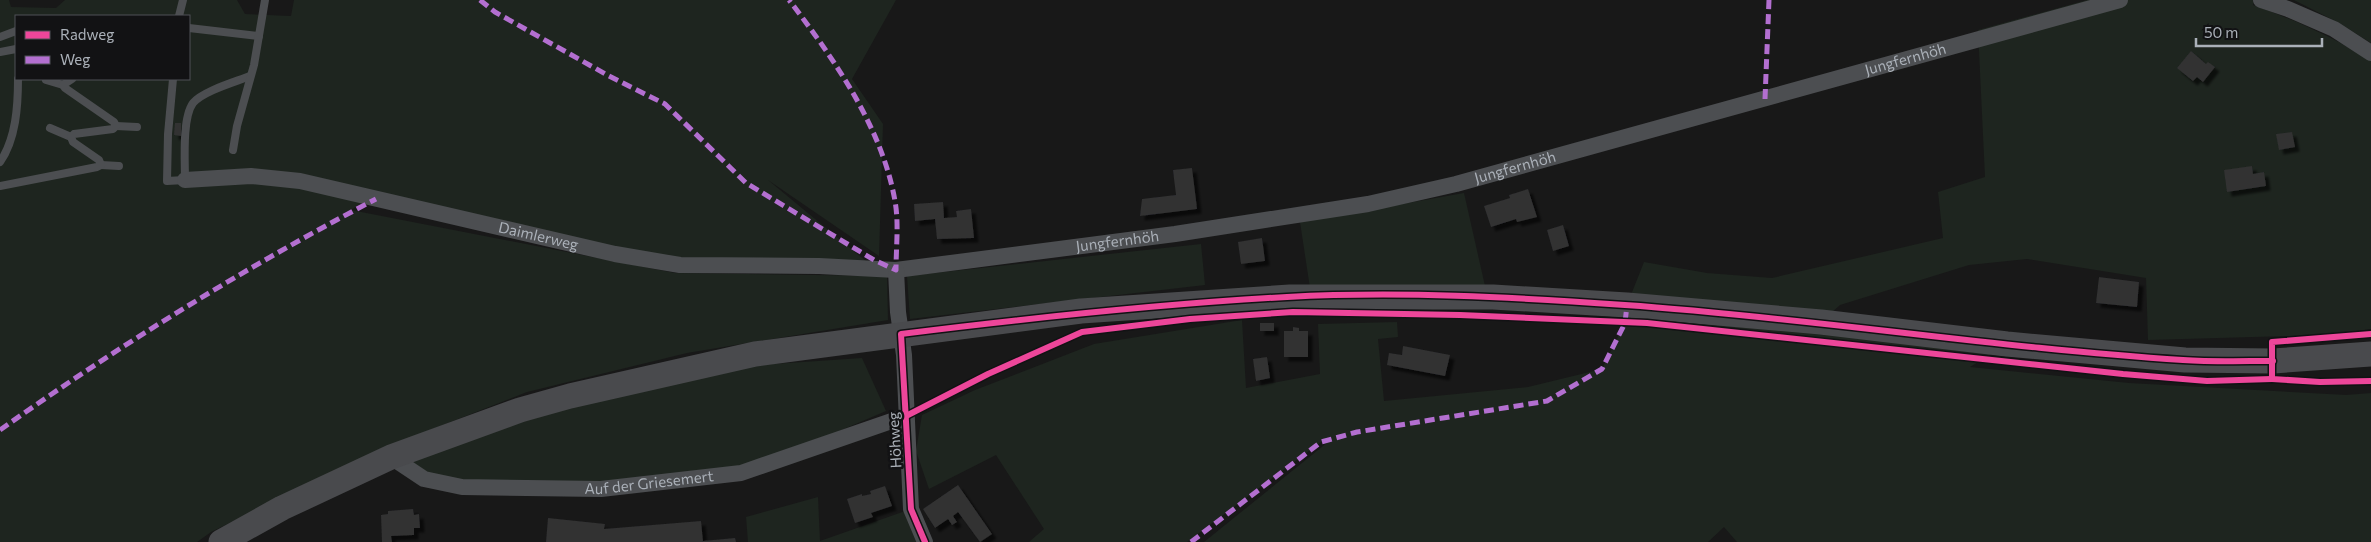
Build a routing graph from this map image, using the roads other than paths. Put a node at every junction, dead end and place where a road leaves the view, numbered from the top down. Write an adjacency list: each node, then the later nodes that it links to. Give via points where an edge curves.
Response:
1 (183, 0): 5 (lane)
2 (264, 0): 9 (lane)
3 (2120, 0): 29 (street, Jungfernhöh, via 1465,182 1376,202 1072,249)
4 (2261, 0): 12 (street, via 2334,29)
5 (179, 15)
6 (190, 28): 9 (lane)
7 (15, 32): 8 (lane)
8 (0, 36)
9 (259, 36): 13 (lane)
10 (15, 50): 11 (lane)
11 (0, 52)
12 (2371, 53)
13 (250, 76): 23 (lane); 27 (lane, via 194,102 185,139)
14 (18, 80): 24 (lane, via 14,127)
15 (46, 80): 18 (lane)
16 (70, 80): 18 (lane)
17 (173, 80): 27 (lane, via 167,181)
18 (63, 85): 19 (lane)
19 (116, 126): 20 (lane); 22 (lane)
20 (137, 127)
21 (50, 128): 22 (lane)
22 (71, 137): 25 (lane)
23 (233, 150)
24 (0, 162)
25 (101, 165): 26 (lane); 28 (lane)
26 (119, 166)
27 (185, 180): 29 (street, Daimlerweg, via 251,176 300,181 615,254 680,265)
28 (0, 186)
29 (896, 270): 30 (street, Höhweg)
30 (902, 334): 31 (main road, via 1082,311 1290,297 1456,297 1628,305 2185,360 2273,361); 32 (street, Höhweg); 33 (main road, via 755,354 570,396 520,410)
31 (2371, 354)
32 (906, 416): 33 (street, Auf der Griesemert, via 741,474 601,489 462,488 424,478); 35 (street, Höhweg, via 911,509)
33 (391, 457): 34 (main road, via 282,508)
34 (221, 542)
35 (925, 542)

